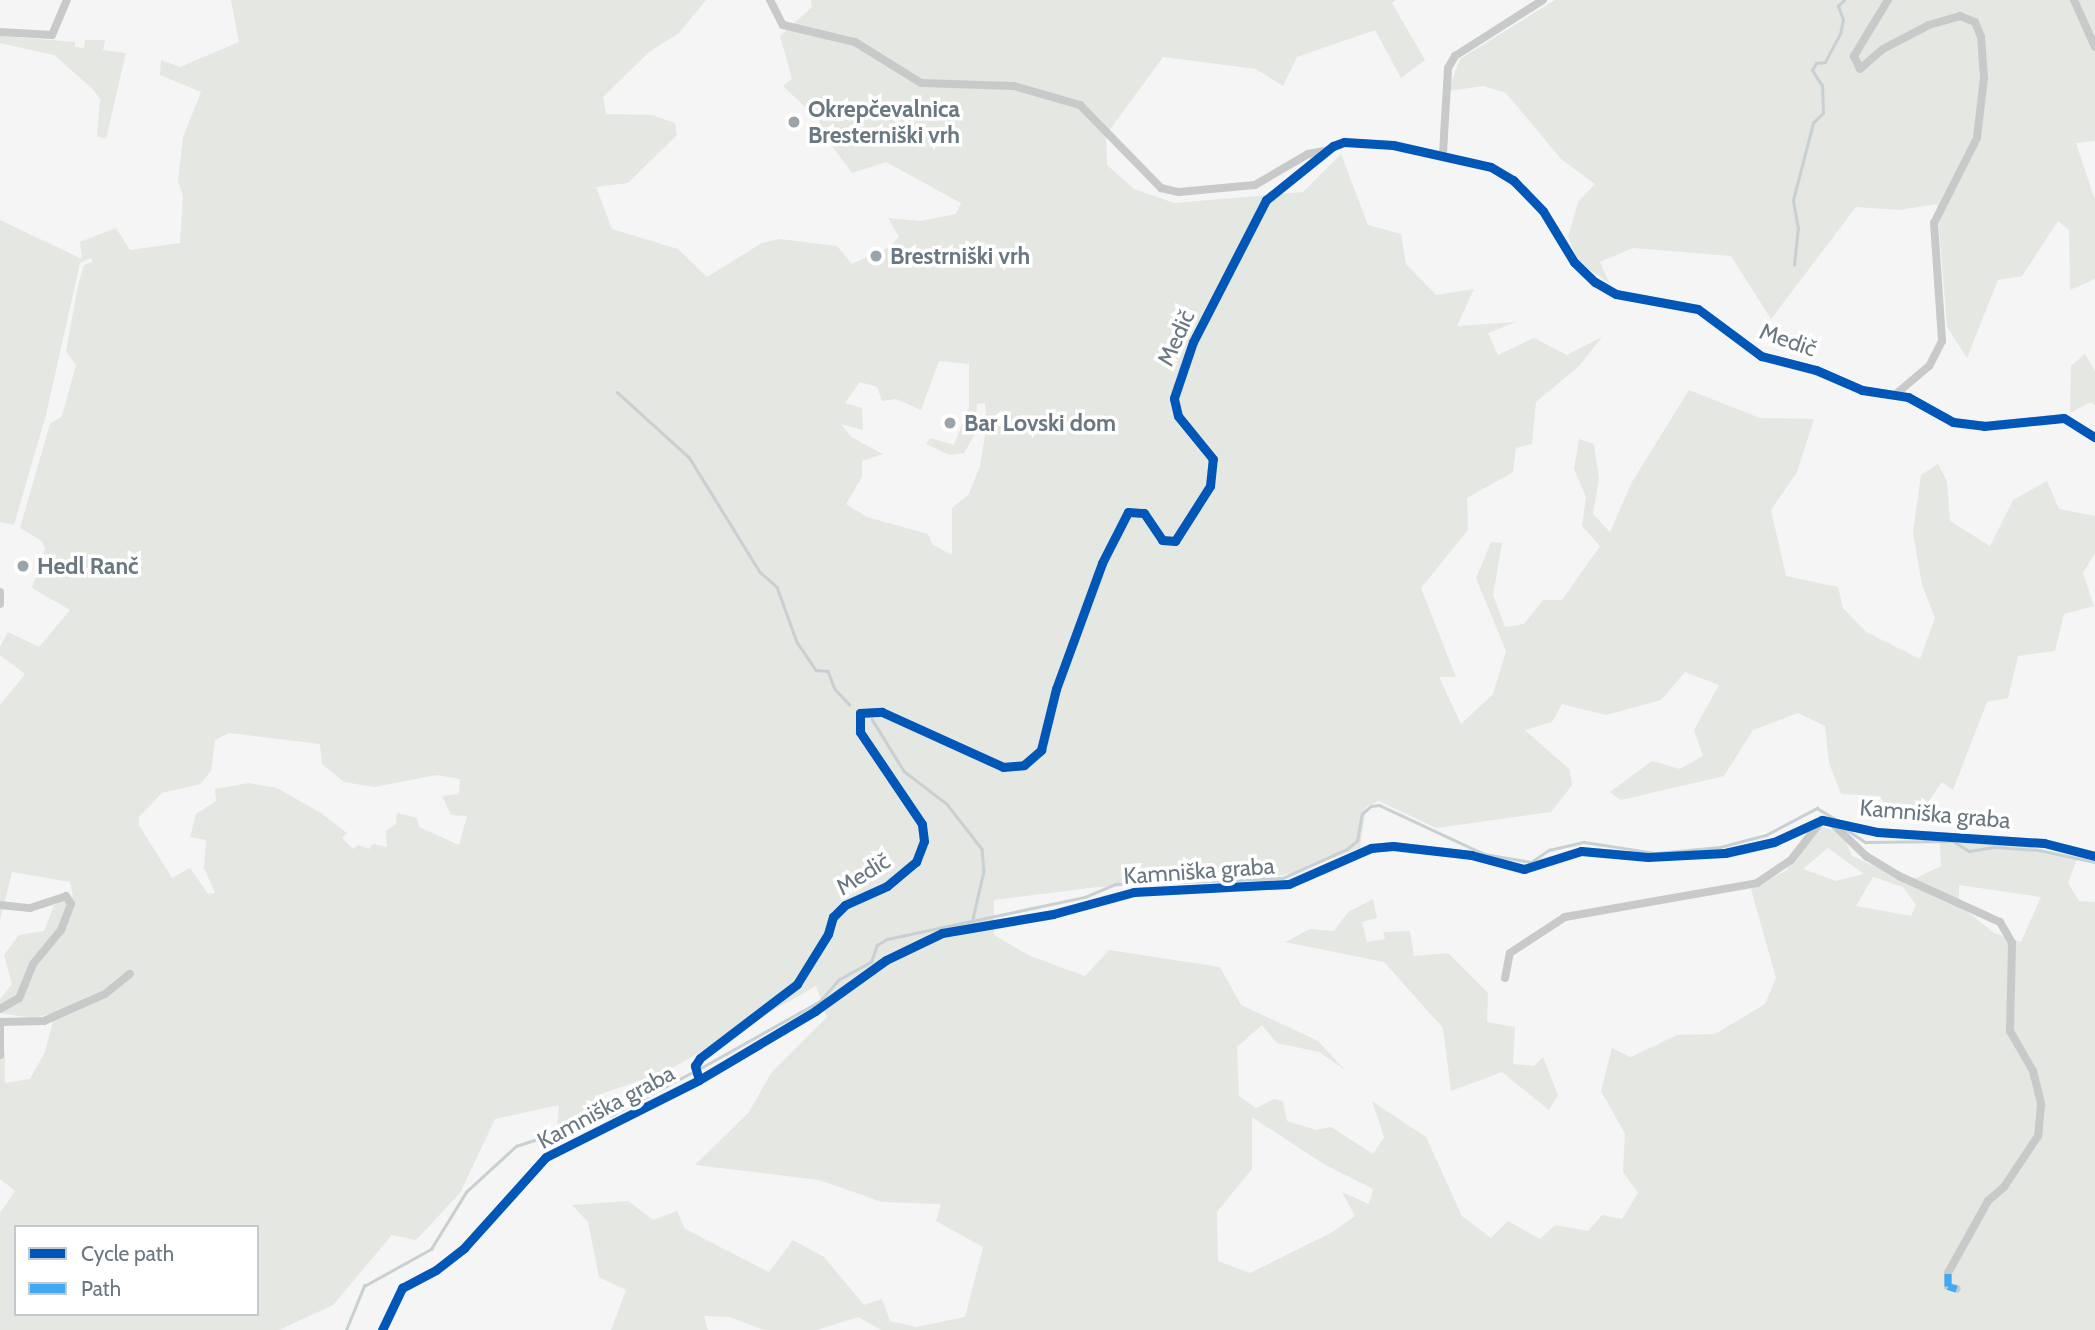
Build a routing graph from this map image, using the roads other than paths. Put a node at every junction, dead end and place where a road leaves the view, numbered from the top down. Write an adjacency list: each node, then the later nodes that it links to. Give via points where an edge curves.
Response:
1 (67, 0): 6 (street, via 51,35)
2 (770, 0): 8 (street, via 783,25 855,43 921,83 1014,86 1080,105 1161,188 1179,192 1255,185)
3 (1543, 0): 9 (street, via 1455,56 1448,68)
4 (1888, 0): 10 (street, via 1854,56 1860,69 1883,49 1929,25 1960,16 1975,22 1981,37 1984,78 1977,138 1934,223 1942,341 1928,366)
5 (2074, 0): 7 (street)
6 (0, 32)
7 (2095, 47)
8 (1323, 151): 9 (street, Medič, via 1344,142 1359,142); 23 (street, Medič, via 1266,200 1254,218 1238,262 1203,322 1177,380 1178,416 1213,459 1210,486 1175,541 1162,540 1144,513 1128,512 1102,563 1083,626 1056,689 1041,750 1024,765 1003,767 881,712 860,713 860,733 922,824 923,841 916,862 887,886 845,905 833,917 828,934 797,984 699,1058)
9 (1443, 153): 10 (street, Medič, via 1491,167 1513,180 1543,211 1574,262 1616,294 1698,309 1761,356 1816,370 1862,390)
10 (1896, 394): 11 (street, Medič, via 1953,422 1984,426 2064,418)
11 (2095, 437)
12 (0, 592): 13 (street)
13 (0, 604)
14 (1822, 820): 15 (street, Kamniška graba); 19 (street, via 1791,860 1757,883 1565,917 1510,953); 23 (street, Kamniška graba, via 1774,842 1725,853 1648,857 1581,850 1524,869 1471,855 1371,848 1289,884 1134,892 1053,914 942,933 886,960 815,1011)
15 (1836, 825): 16 (street, Kamniška graba, via 1886,833 2044,843); 24 (street, via 1866,856 1899,876 2000,922 2012,943 2010,1031 2032,1071 2041,1104 2038,1136 2004,1187 1988,1200 1948,1273 1948,1286)
16 (2095, 856)
17 (0, 905): 20 (street, via 30,908 66,896 71,904 61,930 33,964 19,998)
18 (130, 974): 21 (street, via 105,994 44,1021)
19 (1505, 978)
20 (0, 1009)
21 (0, 1022): 22 (street)
22 (0, 1055)
23 (697, 1073): 25 (street, Kamniška graba, via 546,1157 464,1248 402,1288)
24 (1957, 1289)
25 (382, 1330)

